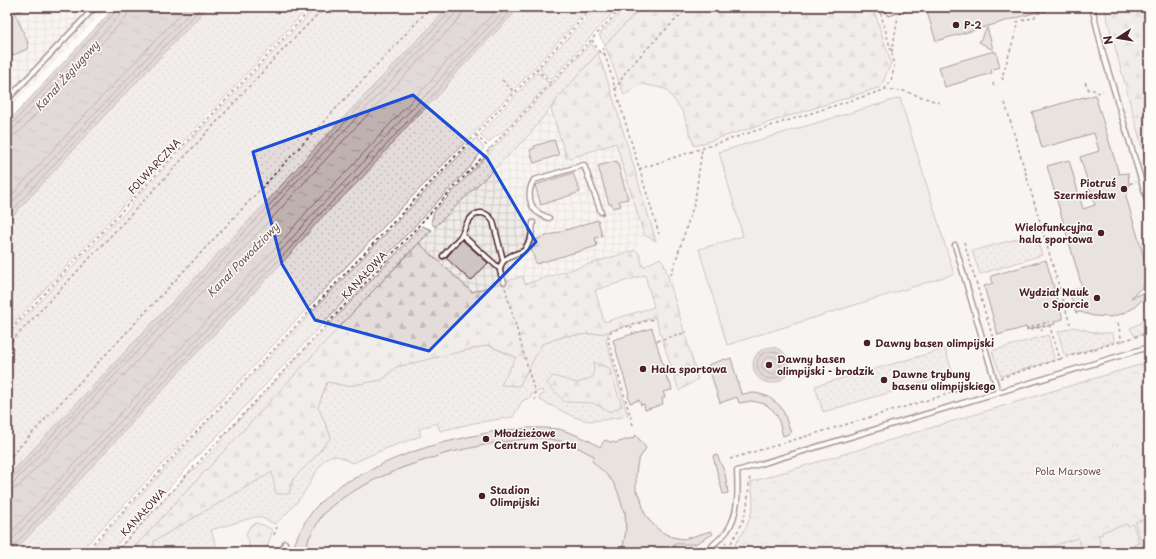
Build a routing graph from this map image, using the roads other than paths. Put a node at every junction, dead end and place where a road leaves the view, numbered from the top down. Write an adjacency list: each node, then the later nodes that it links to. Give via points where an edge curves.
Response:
1 (95, 7): 5 (lane)
2 (888, 7): 3 (lane, via 889,13)
3 (908, 7)
4 (1092, 7): 6 (lane, via 1102,53)
5 (7, 99)
6 (1149, 205)
7 (601, 212): 8 (lane, via 584,165 534,180 530,186 533,207 539,214)
8 (549, 218)
9 (533, 222): 13 (lane, via 531,238 524,251)
10 (462, 234): 12 (lane); 13 (lane, via 472,218 485,213 493,221); 14 (lane)
11 (954, 245): 17 (lane)
12 (443, 256)
13 (503, 260): 14 (lane)
14 (500, 269): 15 (lane)
15 (504, 282)
16 (1149, 347): 17 (lane)
17 (998, 392): 20 (lane, via 737,471 736,510 730,526)
18 (285, 543): 19 (lane)
19 (282, 552)
20 (708, 552)

